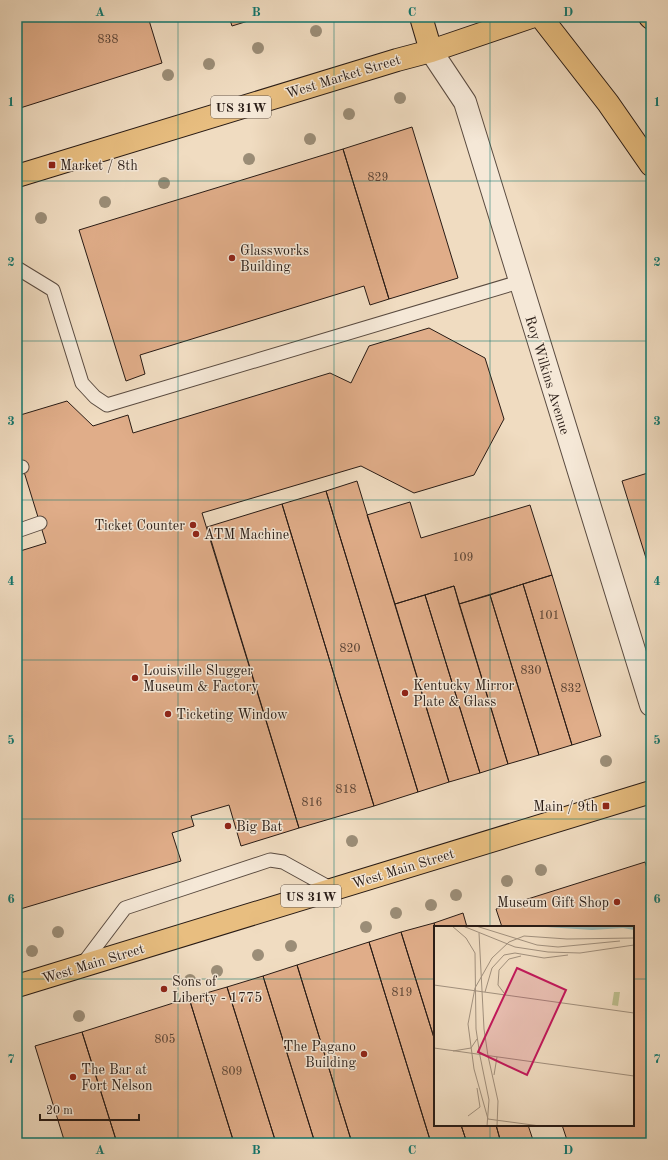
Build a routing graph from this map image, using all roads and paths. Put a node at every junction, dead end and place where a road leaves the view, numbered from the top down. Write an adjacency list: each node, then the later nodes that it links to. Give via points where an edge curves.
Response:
1 (421, 17): 4 (main road)
2 (531, 17): 4 (main road, West Market Street / US 31W)
3 (541, 17): 5 (main road, via 608,103)
4 (431, 51): 6 (main road, West Market Street / US 31W); 8 (street, Roy Wilkins Avenue, via 465,102)
5 (651, 165)
6 (17, 176)
7 (17, 268): 8 (lane, via 53,290 82,382 95,397 107,405)
8 (519, 282): 11 (street, Roy Wilkins Avenue)
9 (40, 524): 10 (lane)
10 (17, 531)
11 (651, 706)
12 (651, 792): 13 (main road, West Main Street / US 31W)
13 (332, 889): 14 (main road, West Main Street / US 31W); 14 (lane, via 283,862 270,860 125,908)
14 (81, 966): 15 (main road, West Main Street / US 31W)
15 (17, 986)

